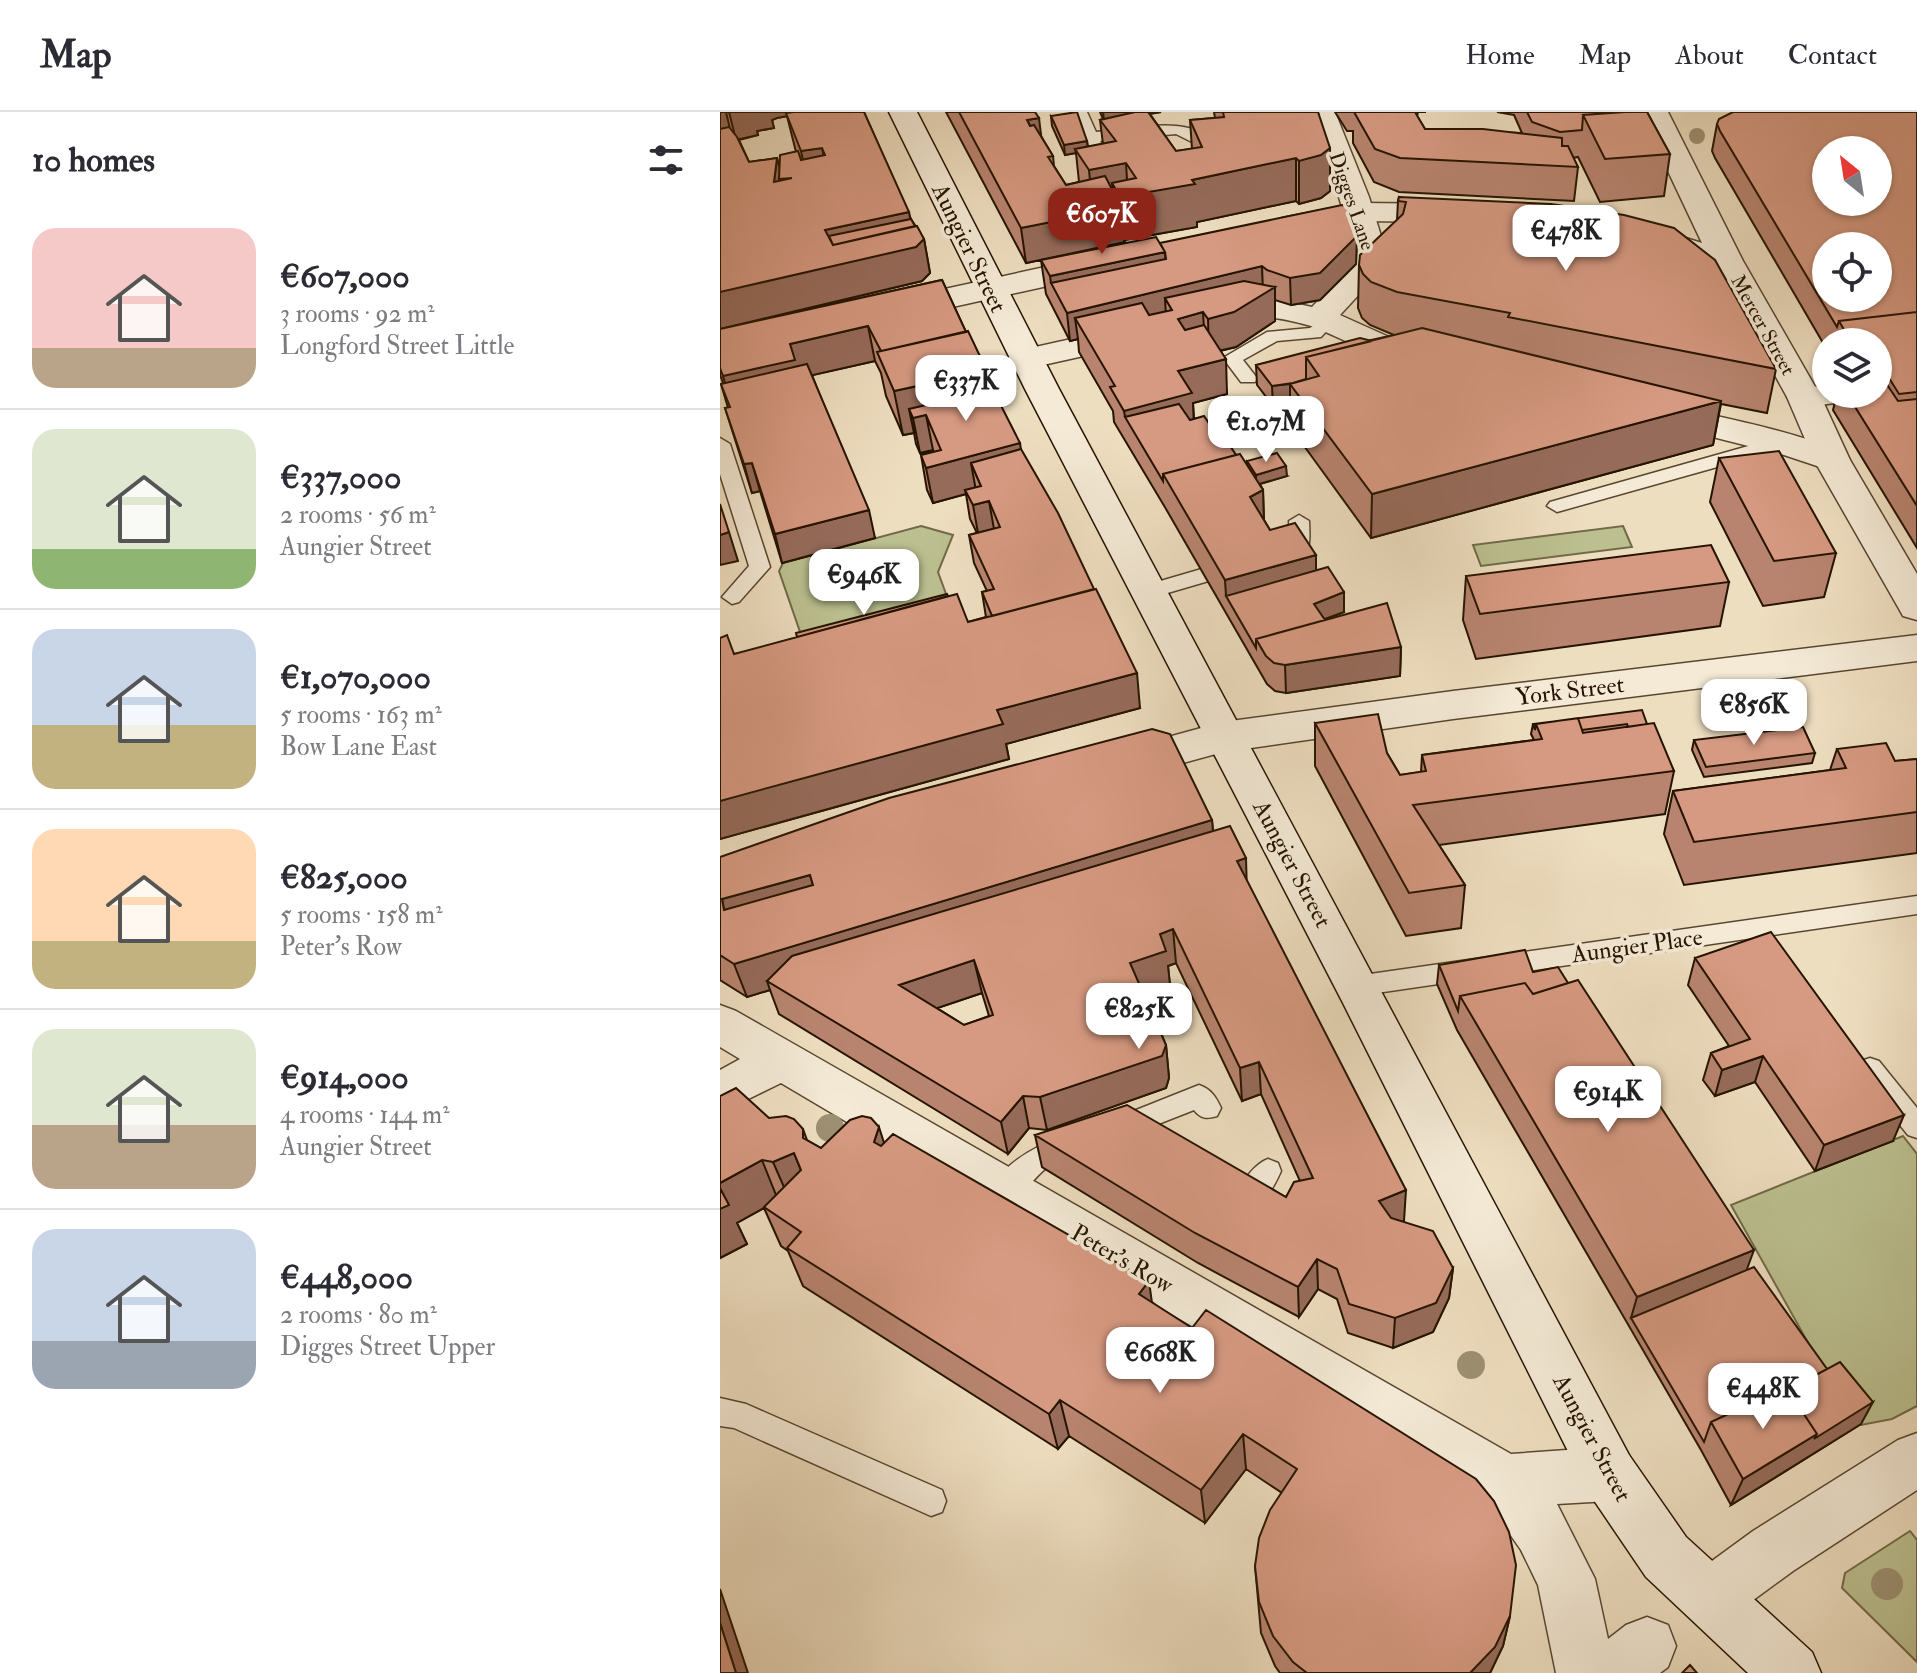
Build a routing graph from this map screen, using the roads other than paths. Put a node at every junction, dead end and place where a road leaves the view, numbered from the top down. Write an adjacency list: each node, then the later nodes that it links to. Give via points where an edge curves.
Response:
1 (903, 112): 15 (street, Aungier Street)
2 (1079, 112): 6 (lane)
3 (1181, 112): 6 (lane, via 1183,116)
4 (1321, 112): 10 (street, Digges Lane, via 1345,149)
5 (1657, 118): 9 (street, Mercer Street)
6 (1089, 134): 7 (lane, via 1176,129); 8 (lane, via 1099,154)
7 (1223, 150)
8 (1085, 169)
9 (1699, 201): 14 (street, Mercer Street); 14 (street, via 1677,218 1630,231)
10 (1359, 212): 11 (street); 12 (street); 17 (street, Digges Lane, via 1373,262)
11 (1490, 215)
12 (1262, 231)
13 (1125, 260): 15 (street)
14 (1727, 261): 22 (street, Mercer Street)
15 (988, 289): 16 (street); 18 (street, Aungier Street)
16 (869, 315)
17 (1322, 320): 18 (street, via 1265,307); 19 (street, via 1378,344); 20 (lane, via 1315,333 1273,336 1232,358)
18 (1025, 359): 31 (street, Aungier Street)
19 (1455, 363)
20 (1248, 378)
21 (1812, 396): 22 (street)
22 (1804, 397): 26 (street, Mercer Street)
23 (1626, 405): 25 (street)
24 (720, 444): 32 (lane, via 760,567)
25 (1796, 447): 26 (street); 27 (lane, via 1759,449)
26 (1832, 460): 33 (street, Mercer Street)
27 (1557, 506)
28 (1299, 521): 29 (lane, via 1300,549)
29 (1267, 559)
30 (1205, 575): 31 (lane)
31 (1147, 592): 35 (street, Aungier Street)
32 (732, 597)
33 (1917, 607)
34 (1917, 648): 35 (street, York Street)
35 (1223, 737): 36 (street, York Street); 40 (street, Aungier Street)
36 (1079, 776)
37 (1917, 905): 38 (lane, Aungier Place)
38 (1762, 927): 39 (lane); 40 (lane, Aungier Place)
39 (1781, 952)
40 (1356, 986): 52 (street, Aungier Street)
41 (720, 1024): 43 (street, Peter's Row)
42 (1856, 1051): 46 (lane)
43 (780, 1061): 44 (street); 48 (street, Peter's Row)
44 (720, 1093)
45 (1208, 1108): 48 (lane, via 1199,1096 1042,1155)
46 (1917, 1127)
47 (1268, 1171): 49 (lane)
48 (1004, 1191): 53 (street, Peter's Row, via 1184,1282)
49 (1245, 1202)
50 (720, 1412): 54 (lane, via 736,1414)
51 (1917, 1459): 55 (street)
52 (1609, 1474): 53 (street); 55 (street, Aungier Street, via 1666,1557)
53 (1506, 1481): 56 (street, Peter's Row, via 1541,1530 1566,1579)
54 (931, 1501)
55 (1710, 1597): 57 (street, Aungier Street)
56 (1586, 1673)
57 (1791, 1673)

